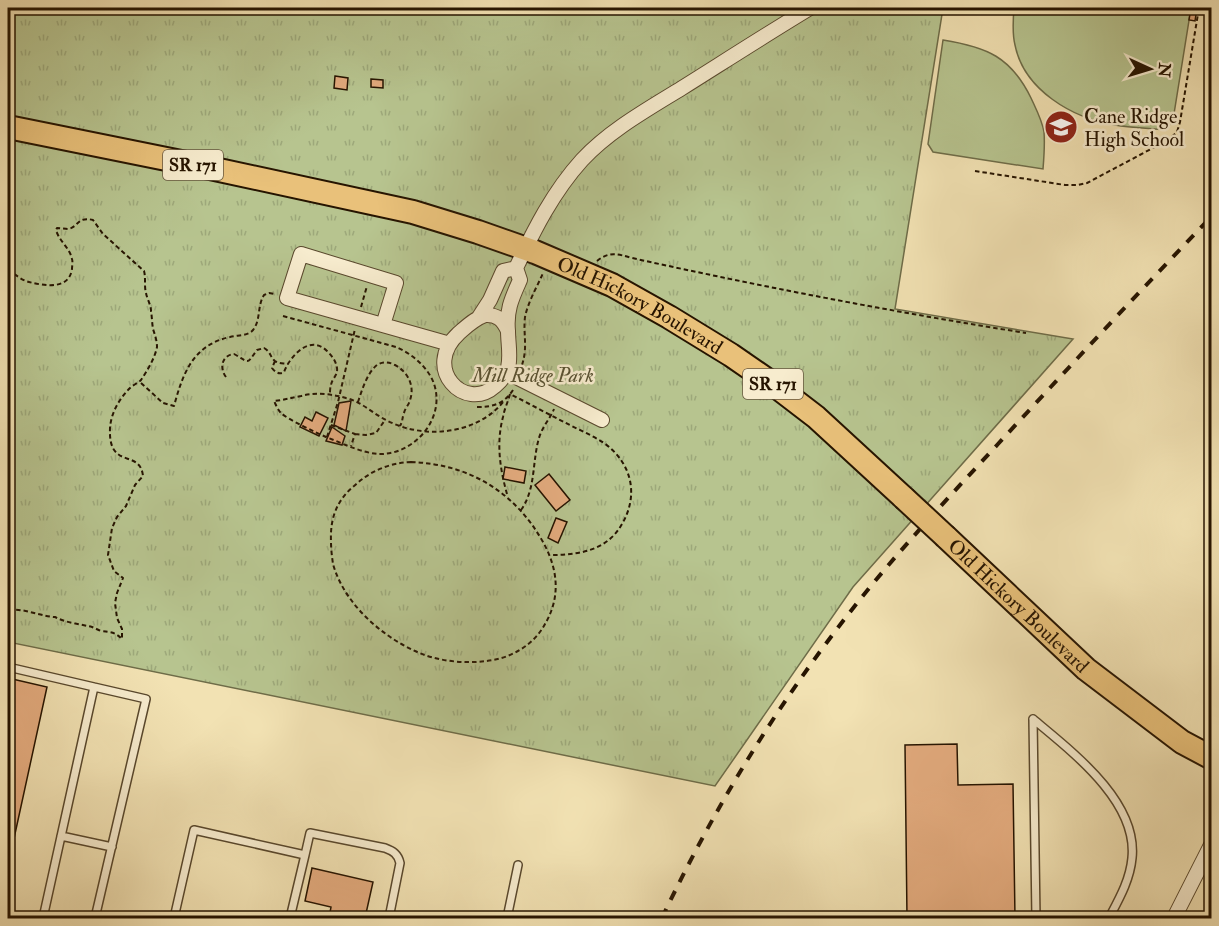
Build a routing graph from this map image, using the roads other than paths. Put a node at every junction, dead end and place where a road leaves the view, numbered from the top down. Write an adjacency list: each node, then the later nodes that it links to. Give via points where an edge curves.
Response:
1 (810, 8): 3 (street, via 641,113 598,145 556,192)
2 (8, 127): 3 (main road, Old Hickory Boulevard / SR 171, via 401,210 478,231)
3 (520, 258): 4 (street, via 503,271); 6 (street, via 519,279 509,305); 12 (main road, Old Hickory Boulevard / SR 171, bridge, via 583,272 612,285 756,372 816,417 1086,669 1182,742)
4 (479, 317): 6 (street, via 497,317); 7 (street)
5 (383, 325): 5 (street, via 287,298 301,254 396,283); 7 (street)
6 (508, 331): 8 (street)
7 (450, 344): 8 (street, via 445,353 445,372 463,392 490,391)
8 (506, 372): 9 (street)
9 (602, 420)
10 (8, 667): 11 (lane)
11 (94, 687): 13 (lane); 15 (lane, via 146,699)
12 (1212, 758)
13 (60, 836): 15 (lane); 18 (lane)
14 (1212, 843): 26 (street)
15 (112, 847): 19 (lane)
16 (305, 855): 20 (lane, via 194,830); 21 (lane); 22 (lane, via 310,833 385,848 398,855)
17 (519, 866): 23 (lane)
18 (43, 918)
19 (95, 918)
20 (174, 918)
21 (290, 918)
22 (389, 918)
23 (507, 918)
24 (1036, 918): 25 (lane, via 1033,719 1097,776 1124,816 1132,856 1124,889)
25 (1109, 918)
26 (1174, 918)

